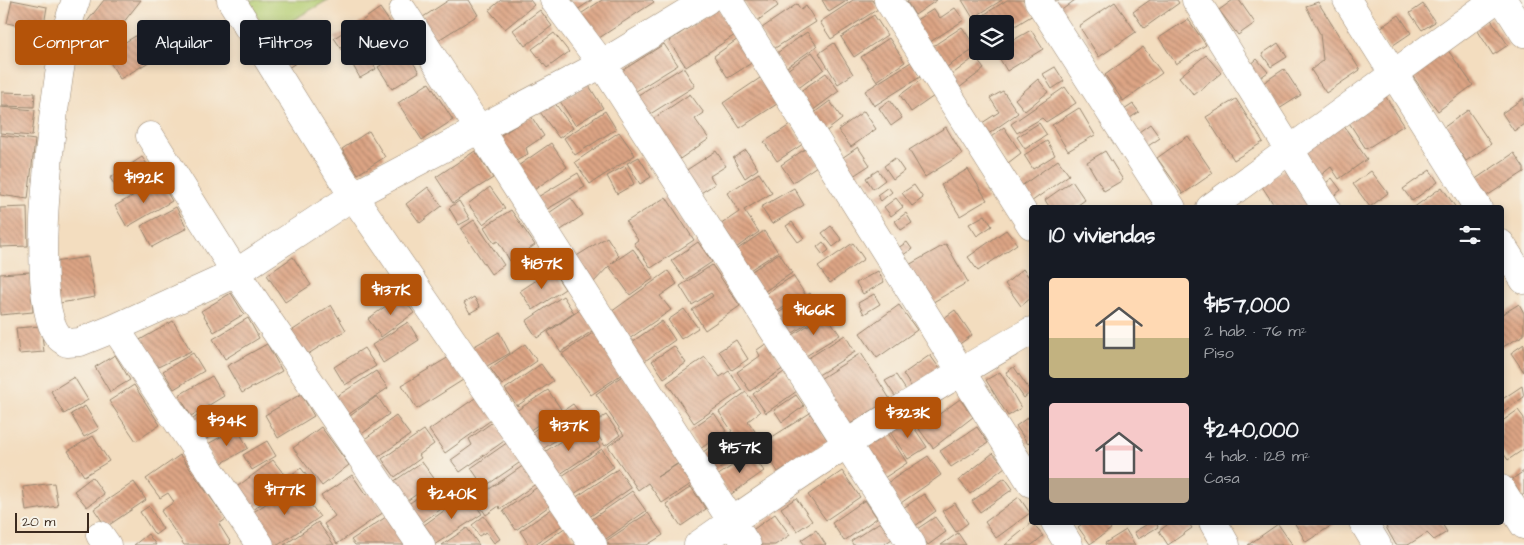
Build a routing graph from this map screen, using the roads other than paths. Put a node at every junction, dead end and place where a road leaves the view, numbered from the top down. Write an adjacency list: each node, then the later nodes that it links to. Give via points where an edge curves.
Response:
1 (76, 0): 28 (street, via 66,30 42,228 47,306 58,336 67,343 80,342)
2 (231, 0): 19 (street)
3 (554, 0): 14 (street)
4 (707, 0): 14 (street)
5 (728, 0): 30 (street)
6 (888, 0): 24 (street)
7 (1038, 0): 20 (street)
8 (1196, 0): 18 (street)
9 (1347, 0): 15 (street)
10 (1495, 0): 15 (street)
11 (1503, 0): 13 (street)
12 (403, 11): 16 (street)
13 (1524, 33)
14 (602, 64): 16 (street); 31 (street)
15 (1394, 75): 18 (street); 23 (street)
16 (477, 130): 19 (street); 34 (street)
17 (150, 136): 26 (street)
18 (1290, 150): 21 (street); 22 (street)
19 (353, 196): 26 (street); 41 (street)
20 (1170, 205)
21 (1214, 205)
22 (1324, 205)
23 (1476, 205)
24 (1029, 222)
25 (1504, 249): 27 (street)
26 (236, 272): 28 (street); 40 (street)
27 (1524, 280)
28 (115, 328): 39 (street)
29 (1029, 332): 30 (street)
30 (962, 370): 31 (street); 32 (street)
31 (846, 444): 34 (street); 44 (street)
32 (1029, 480)
33 (1504, 494): 38 (street)
34 (731, 522): 42 (street); 43 (street)
35 (1057, 525): 45 (street)
36 (1215, 525): 46 (street)
37 (1366, 525): 47 (street)
38 (1524, 525)
39 (260, 545)
40 (421, 545)
41 (593, 545)
42 (698, 545)
43 (747, 545)
44 (912, 545)
45 (1069, 545)
46 (1226, 545)
47 (1377, 545)

